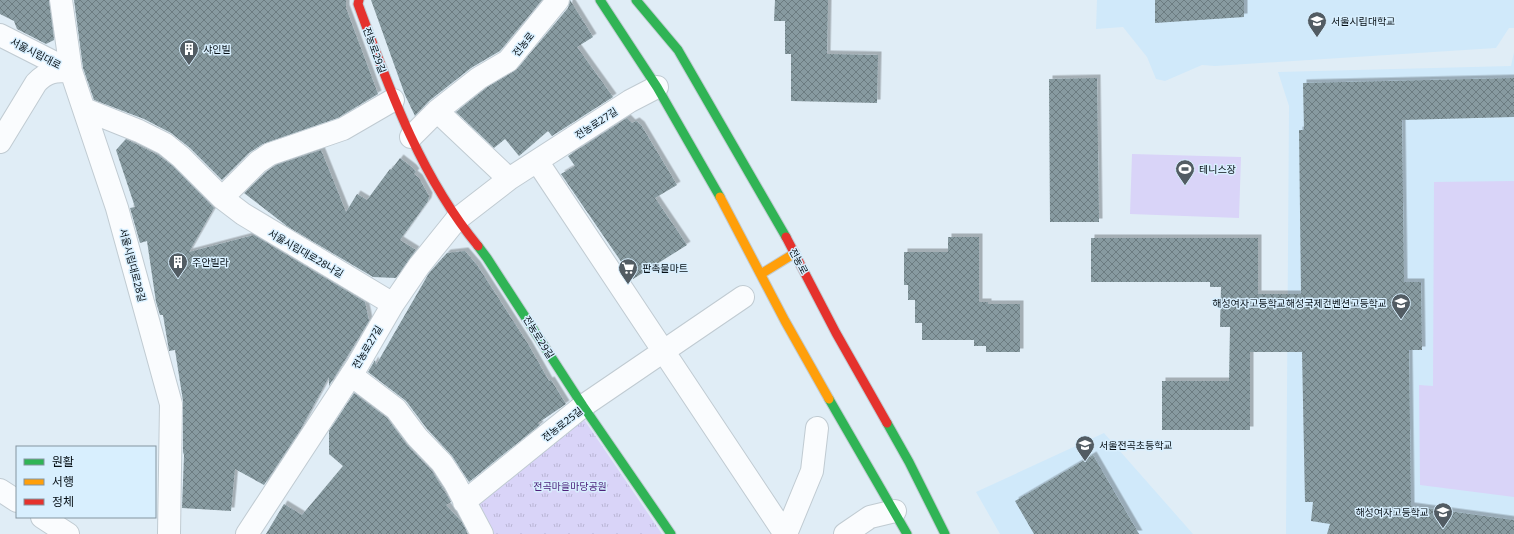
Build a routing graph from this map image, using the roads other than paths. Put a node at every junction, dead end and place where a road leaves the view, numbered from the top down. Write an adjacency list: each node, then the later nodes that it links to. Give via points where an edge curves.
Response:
1 (61, 0): 7 (street, 서울시립대로28길)
2 (359, 0): 9 (main road, 전농로29길, via 358,4)
3 (558, 0): 11 (street, 전농로, via 508,61 479,78)
4 (600, 0): 8 (main road)
5 (636, 0): 18 (main road, 전농로, via 678,50)
6 (0, 35): 7 (street, 서울시립대로)
7 (71, 71): 10 (street, 서울시립대로28길); 13 (street, via 49,72 36,83)
8 (657, 87): 14 (street, 전농로27길, via 630,101); 19 (main road, via 728,210)
9 (393, 100): 12 (main road, 전농로29길); 16 (street, via 342,129 270,154 258,162)
10 (84, 109): 16 (street, 서울시립대로28나길, via 165,144); 32 (street, 서울시립대로28길, via 117,208 171,404)
11 (437, 111): 12 (street); 15 (street)
12 (411, 138): 17 (main road, 전농로29길)
13 (0, 142)
14 (537, 161): 15 (street, 전농로27길); 22 (street)
15 (509, 179): 17 (street, 전농로27길)
16 (222, 198): 21 (street, 서울시립대로28나길, via 265,229)
17 (456, 220): 21 (street, 전농로27길); 24 (main road, 전농로29길, via 500,277)
18 (795, 253): 19 (main road); 39 (main road, 전농로, via 836,333 909,462)
19 (761, 274): 29 (main road, via 785,321)
20 (743, 297): 22 (street, 전농로25길)
21 (393, 304): 23 (street, 전농로27길)
22 (664, 351): 24 (street, 전농로25길); 36 (street)
23 (351, 375): 28 (street, via 401,414 417,437 442,463); 33 (street, 전농로27길)
24 (584, 406): 28 (street, 전농로25길); 35 (main road, 전농로29길)
25 (817, 428): 36 (street, via 812,471)
26 (0, 490): 27 (street)
27 (16, 500)
28 (464, 502): 34 (street)
29 (895, 511): 37 (street, via 870,517); 38 (main road)
30 (44, 518): 31 (street)
31 (68, 534)
32 (169, 534)
33 (247, 534)
34 (482, 534)
35 (671, 534)
36 (786, 534)
37 (845, 534)
38 (907, 534)
39 (945, 534)

